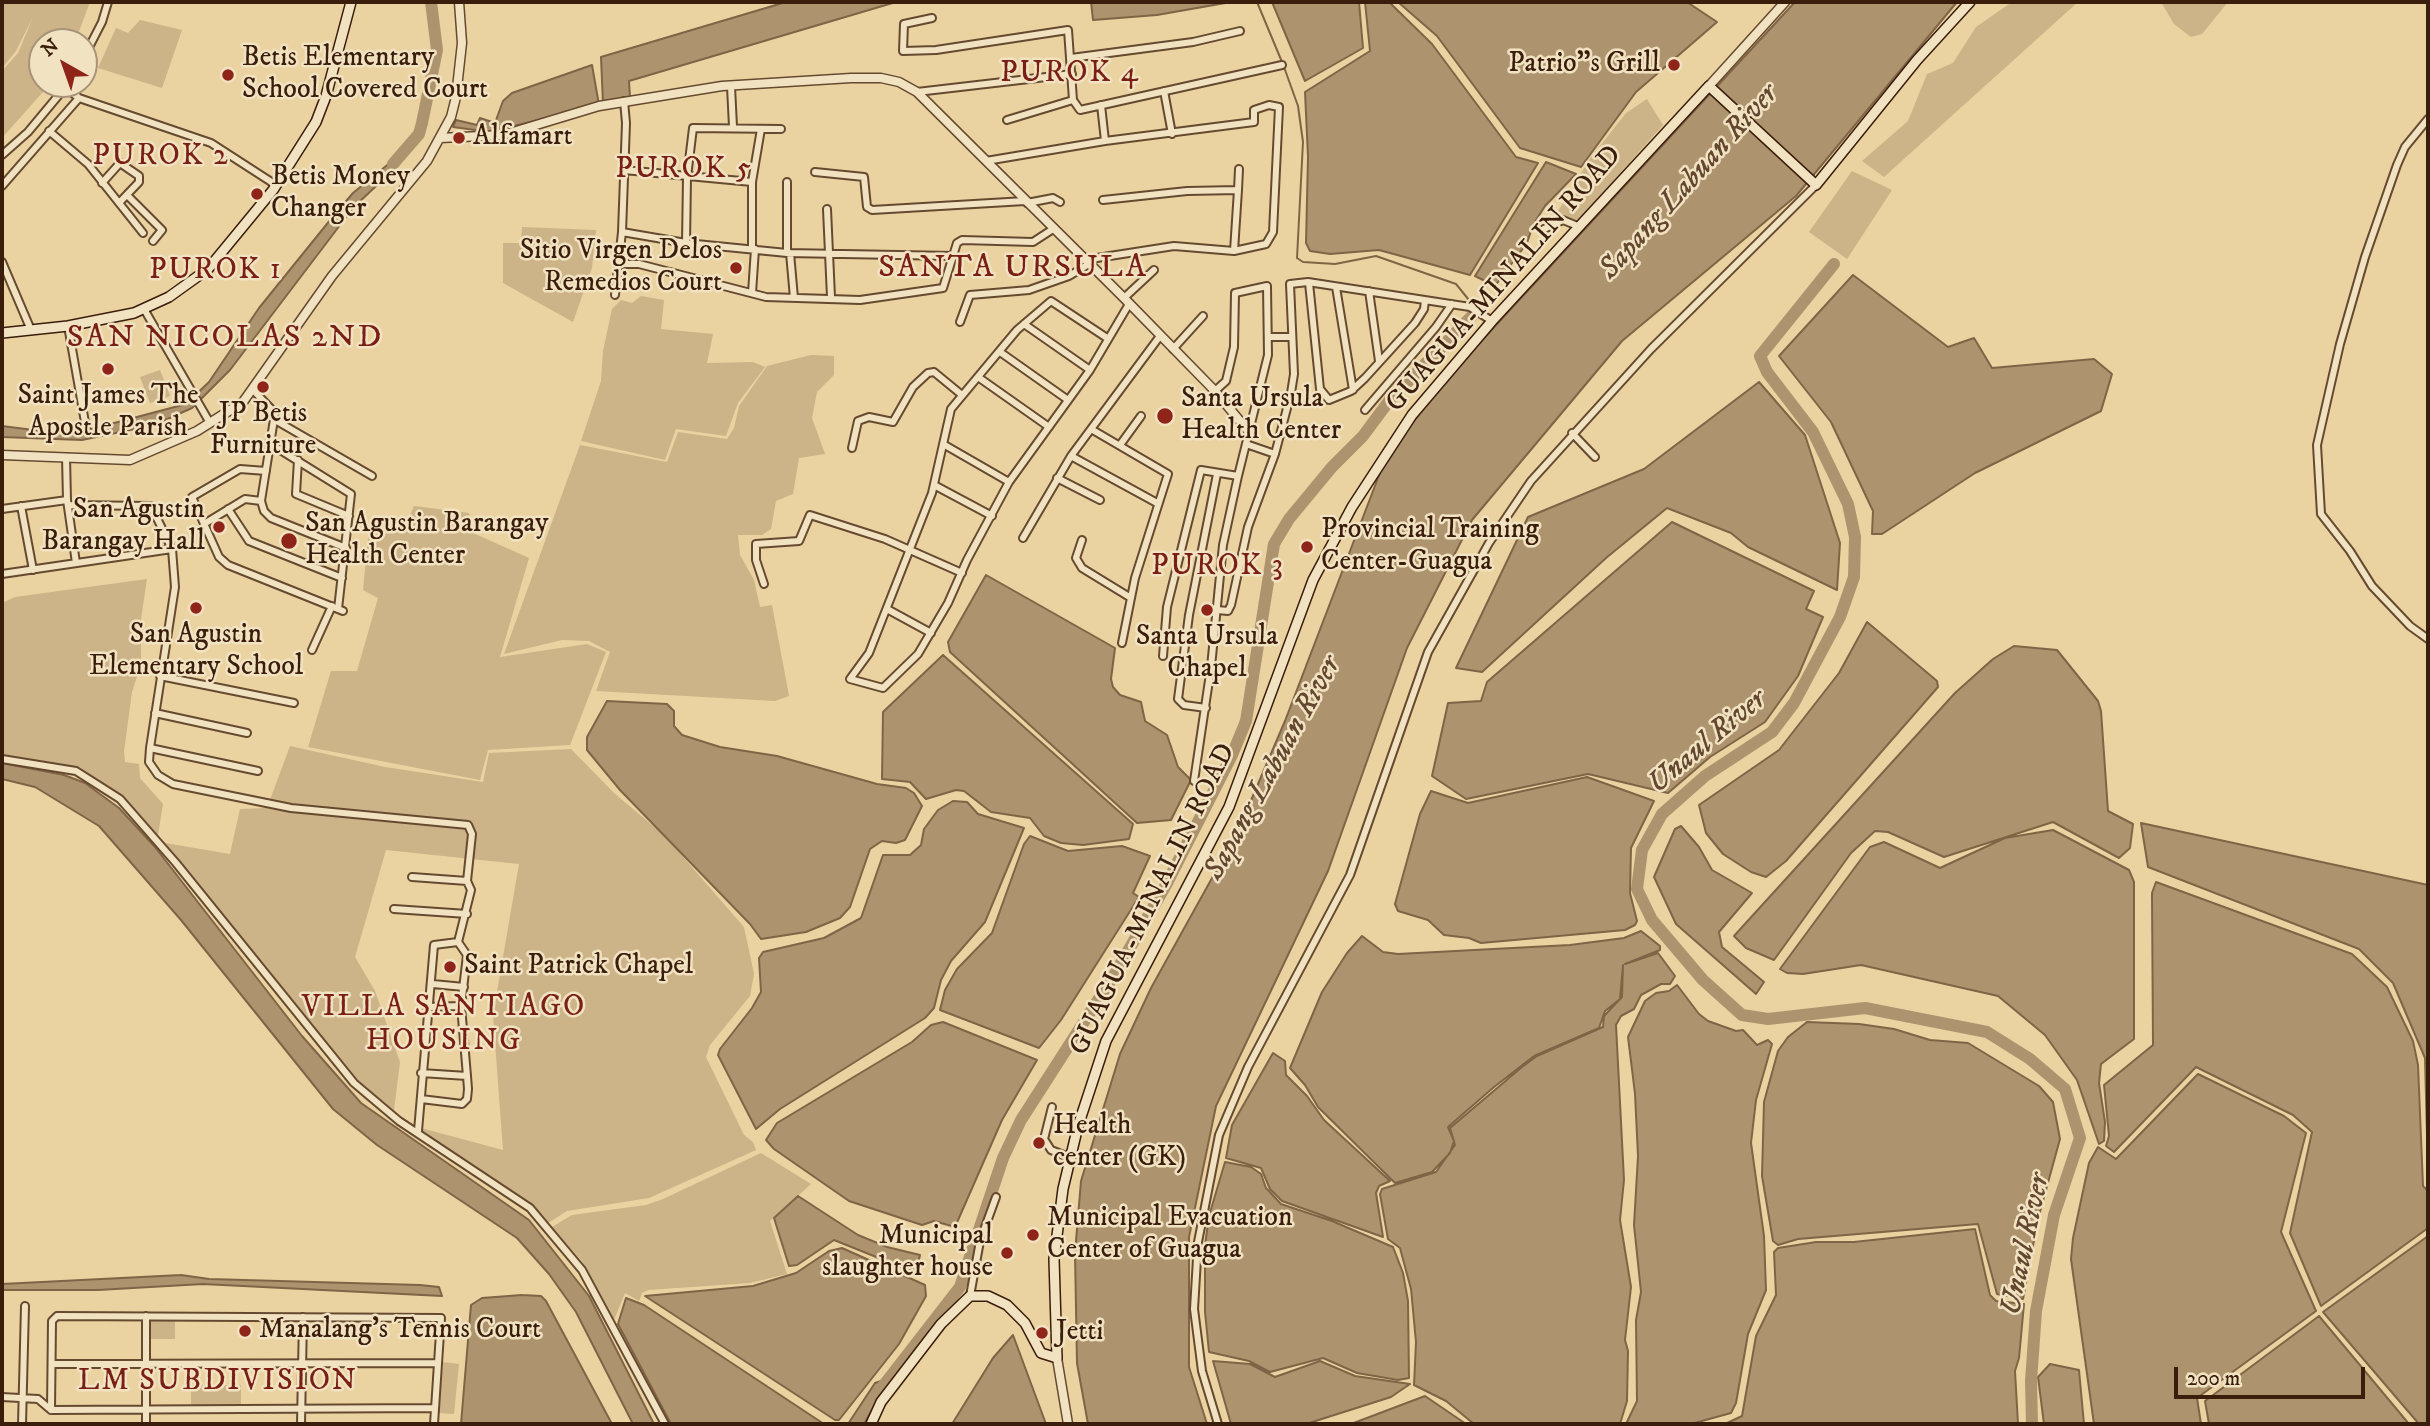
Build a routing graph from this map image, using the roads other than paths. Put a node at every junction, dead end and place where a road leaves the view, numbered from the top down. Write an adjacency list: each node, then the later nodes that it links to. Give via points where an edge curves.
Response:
1 (108, 2): 7 (street)
2 (351, 2): 41 (main road, via 316,122)
3 (459, 2): 29 (street, via 462,43 456,97)
4 (1785, 2): 13 (street)
5 (1970, 2): 40 (main road)
6 (932, 18): 9 (street, via 904,24 903,51 1068,30)
7 (98, 30)
8 (1240, 31): 9 (street)
9 (1072, 58): 11 (street)
10 (1282, 65): 14 (street)
11 (1072, 74): 15 (street); 19 (street)
12 (731, 86): 15 (street, via 881,78); 20 (street); 24 (street)
13 (1711, 88): 40 (main road); 50 (main road, GUAGUA-MINALIN ROAD)
14 (1164, 91): 21 (street); 28 (street)
15 (917, 92): 32 (street)
16 (57, 98): 31 (street)
17 (78, 98): 27 (street)
18 (82, 98): 41 (street, via 211,143)
19 (1073, 100): 21 (street, via 1078,109); 23 (street)
20 (624, 101): 29 (street, via 503,135); 34 (street)
21 (1101, 105): 30 (street)
22 (2428, 119): 151 (street, via 2396,165 2340,344 2317,446 2321,514 2372,586)
23 (1007, 120)
24 (733, 127): 25 (street); 36 (street, via 693,128)
25 (761, 129): 26 (street); 37 (street)
26 (780, 129)
27 (50, 131): 39 (street, via 77,153); 42 (street)
28 (1172, 134): 30 (street); 58 (street, via 1254,122 1254,110 1279,107 1272,238 1264,245)
29 (440, 138): 94 (street, via 428,161 332,276)
30 (1105, 141): 32 (street)
31 (2, 155)
32 (986, 161): 46 (street)
33 (1239, 169): 43 (street)
34 (624, 170): 36 (street); 53 (street)
35 (815, 172): 46 (street, via 865,177 867,207 872,210)
36 (687, 177): 37 (street); 56 (street)
37 (752, 182): 57 (street)
38 (787, 182): 60 (street)
39 (102, 183): 44 (street, via 122,163 140,178); 48 (street)
40 (1813, 183): 106 (street)
41 (276, 185): 76 (main road, via 208,269)
42 (2, 186)
43 (1238, 190): 45 (street); 58 (street)
44 (128, 196): 48 (street); 55 (street, via 162,230)
45 (1103, 200)
46 (1026, 202): 47 (street, via 1053,198); 51 (street)
47 (1060, 202)
48 (119, 203): 54 (street)
49 (827, 209): 59 (street)
50 (1580, 227): 52 (street, via 1563,220); 78 (main road, GUAGUA-MINALIN ROAD)
51 (1054, 229): 61 (street, via 1033,242 962,240); 63 (street)
52 (1544, 229)
53 (622, 232): 56 (street); 64 (street)
54 (143, 233)
55 (153, 241)
56 (686, 243): 57 (street)
57 (753, 249): 60 (street); 69 (street)
58 (1234, 251): 63 (street, via 1174,246)
59 (831, 252): 60 (street); 61 (street); 71 (street)
60 (789, 253): 72 (street)
61 (954, 256): 71 (street, via 943,288 938,290 860,300)
62 (2, 262): 82 (street)
63 (1087, 262): 74 (street); 79 (street, via 1029,290 970,295)
64 (620, 264): 69 (street, via 639,264); 70 (street)
65 (1154, 270): 74 (street)
66 (1309, 283): 67 (street); 86 (street, via 1289,285); 93 (street, via 1320,390 1329,400)
67 (1336, 286): 68 (street); 93 (street)
68 (1369, 291): 73 (street); 90 (street)
69 (752, 293): 72 (street)
70 (615, 295)
71 (831, 297): 72 (street)
72 (794, 298)
73 (1425, 300): 75 (street); 90 (street, via 1420,316)
74 (1127, 301): 84 (street); 87 (street)
75 (1452, 304): 78 (street, via 1475,309); 98 (street)
76 (144, 309): 81 (main road); 101 (street)
77 (1203, 316): 88 (street)
78 (1492, 321): 178 (main road, GUAGUA-MINALIN ROAD, via 1412,415 1352,507 1313,580 1229,807 1106,1041)
79 (960, 322)
80 (1024, 324): 87 (street, via 1052,301); 89 (street); 91 (street)
81 (68, 326): 82 (main road); 103 (street)
82 (31, 330): 83 (main road)
83 (2, 333)
84 (1160, 336): 88 (street); 104 (street)
85 (1270, 337): 86 (street); 95 (street, via 1267,286 1235,293 1234,347 1226,381); 105 (street)
86 (1292, 337): 112 (street, via 1294,382)
87 (1107, 338): 91 (street)
88 (1173, 349): 95 (street)
89 (1000, 352): 92 (street); 97 (street)
90 (1379, 361): 93 (street)
91 (1090, 370): 97 (street)
92 (978, 377): 96 (street); 102 (street)
93 (1353, 390)
94 (254, 391): 100 (street, via 275,413); 101 (street)
95 (1215, 391): 105 (street)
96 (962, 395): 108 (street, via 951,409); 111 (street, via 934,372 928,373 913,387 893,422 869,417 858,421)
97 (1068, 400): 102 (street)
98 (1365, 410)
99 (1141, 416): 110 (street)
100 (275, 420): 107 (street); 120 (street)
101 (210, 423): 115 (street, via 130,460)
102 (1049, 427): 123 (street)
103 (86, 428)
104 (1091, 429): 110 (street); 114 (street)
105 (1249, 432): 109 (street)
106 (1572, 433): 116 (street); 202 (street, via 1531,481 1489,543 1429,652 1350,875 1248,1067 1219,1135 1198,1242 1194,1309 1202,1371)
107 (269, 443): 117 (street); 118 (street)
108 (943, 444): 123 (street); 124 (street)
109 (1246, 444): 112 (street); 121 (street)
110 (1121, 445): 128 (street, via 1168,474)
111 (852, 448)
112 (1275, 454): 149 (street, via 1248,527 1231,605 1228,611)
113 (2, 455): 115 (street)
114 (1071, 456): 122 (street); 128 (street)
115 (66, 457): 127 (street)
116 (1595, 457)
117 (298, 460): 132 (street, via 350,491); 132 (street, via 296,494)
118 (265, 471): 126 (street); 134 (street, via 240,469 192,497)
119 (1217, 474): 121 (street); 154 (street, via 1201,470 1167,607); 157 (street, via 1178,699 1184,705)
120 (372, 476)
121 (1238, 476): 149 (street, via 1223,545)
122 (1057, 478): 125 (street); 135 (street)
123 (1009, 482): 133 (street)
124 (934, 485): 133 (street); 139 (street)
125 (1100, 500)
126 (261, 501): 131 (street, via 245,499); 137 (street, via 271,518)
127 (68, 503): 129 (street); 138 (street, via 150,506); 140 (street)
128 (1157, 503): 146 (street)
129 (21, 506): 130 (street); 141 (street)
130 (2, 509)
131 (228, 509): 134 (street); 144 (street, via 249,541)
132 (349, 516): 137 (street)
133 (992, 516): 142 (street)
134 (204, 524): 147 (street, via 219,557 229,565)
135 (1023, 538)
136 (1082, 540): 146 (street, via 1076,558 1082,568)
137 (346, 548): 144 (street)
138 (172, 549): 140 (street); 155 (street, via 175,587)
139 (910, 550): 142 (street); 145 (street, via 810,515 799,541 756,544); 148 (street)
140 (76, 563): 141 (street)
141 (33, 570): 143 (street)
142 (962, 573): 150 (street)
143 (2, 575)
144 (342, 578): 147 (street)
145 (764, 583)
146 (1131, 598): 152 (street)
147 (338, 608): 153 (street)
148 (887, 609): 150 (street); 150 (street, via 869,653 850,679 883,688 918,654)
149 (1217, 610): 157 (street)
150 (931, 633)
151 (2428, 639)
152 (1122, 643)
153 (312, 650)
154 (1163, 656)
155 (160, 676): 156 (street); 158 (street)
156 (294, 703)
157 (1206, 708): 163 (street)
158 (155, 713): 159 (street); 160 (street)
159 (247, 733)
160 (150, 748): 162 (street); 165 (street, via 149,762 158,775 173,784 290,808 468,825 472,834)
161 (2, 759): 177 (street, via 76,771 120,799 354,1083)
162 (258, 771)
163 (1194, 780)
164 (412, 877): 165 (street)
165 (467, 881): 167 (street, via 471,890)
166 (394, 909): 167 (street)
167 (467, 914): 168 (street)
168 (458, 942): 169 (street, via 433,945); 170 (street, via 467,954)
169 (433, 984): 170 (street); 172 (street)
170 (464, 987): 171 (street)
171 (461, 1006): 172 (street); 174 (street)
172 (427, 1007): 173 (street)
173 (421, 1073): 174 (street); 175 (street)
174 (467, 1076): 175 (street, via 467,1099 462,1104)
175 (421, 1099): 177 (street)
176 (1052, 1107): 178 (street, via 1044,1139 1051,1150)
177 (418, 1131): 199 (street, via 530,1208 562,1243 582,1270)
178 (1069, 1157): 184 (main road, GUAGUA-MINALIN ROAD, via 1054,1259)
179 (996, 1198): 180 (street, via 980,1241)
180 (970, 1296): 184 (main road, via 988,1296 1007,1305 1025,1323 1041,1353); 200 (main road, via 889,1392)
181 (25, 1306): 190 (street)
182 (146, 1315): 183 (street); 185 (street); 188 (street, via 55,1316)
183 (303, 1317): 186 (street); 187 (street, via 441,1318)
184 (1057, 1357): 201 (street)
185 (146, 1362): 186 (street); 188 (street); 191 (street)
186 (301, 1363): 187 (street); 192 (street)
187 (438, 1363): 193 (street)
188 (52, 1364): 194 (street)
189 (2, 1397): 190 (street)
190 (23, 1398): 194 (street, via 44,1402); 195 (street)
191 (146, 1409): 192 (street); 194 (street); 196 (street)
192 (301, 1409): 193 (street); 197 (street)
193 (435, 1409): 198 (street)
194 (51, 1410)
195 (22, 1424)
196 (146, 1424)
197 (301, 1424)
198 (434, 1424)
199 (665, 1424)
200 (871, 1424)
201 (1068, 1424)
202 (1218, 1424)

